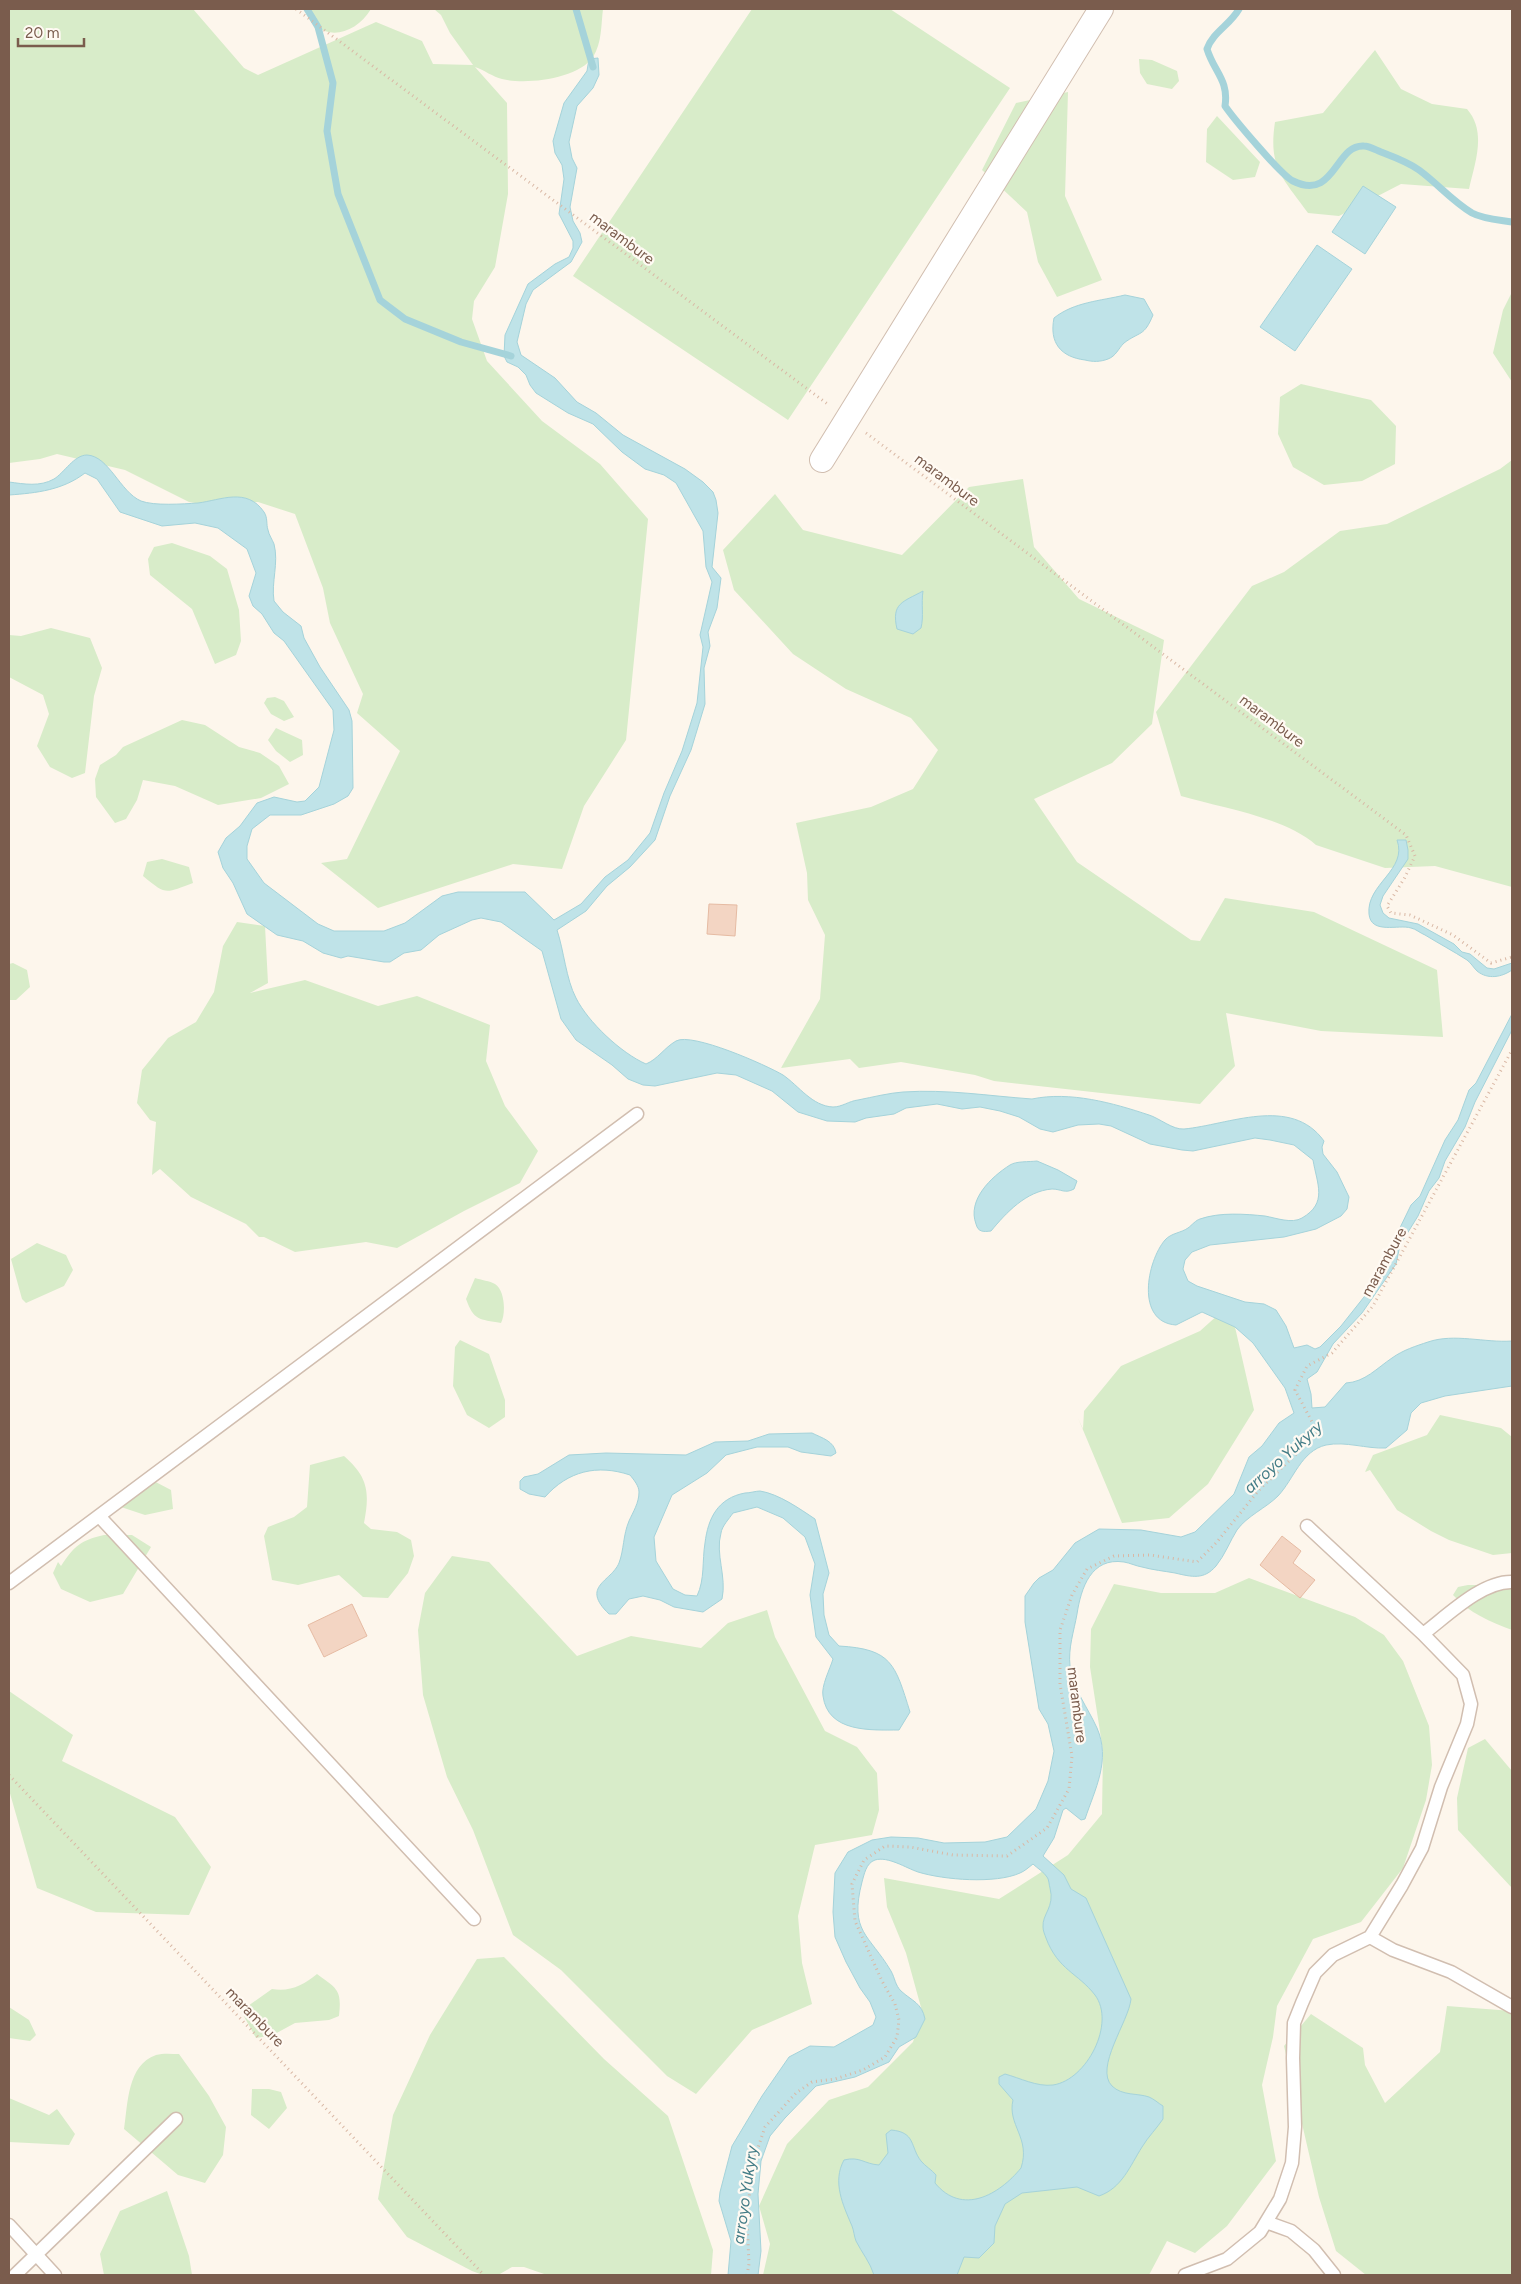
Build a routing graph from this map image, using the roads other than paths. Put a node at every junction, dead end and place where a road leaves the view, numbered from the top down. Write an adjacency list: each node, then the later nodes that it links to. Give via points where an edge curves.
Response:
1 (1101, 9): 2 (street)
2 (822, 460)
3 (637, 1114): 4 (lane)
4 (99, 1516): 7 (lane); 9 (lane)
5 (1307, 1526): 8 (lane)
6 (1512, 1582): 8 (lane, via 1483,1589)
7 (9, 1583)
8 (1423, 1634): 10 (lane, via 1464,1675 1470,1704 1467,1724 1441,1787 1422,1848)
9 (474, 1919)
10 (1370, 1937): 11 (lane, via 1393,1950 1451,1972); 13 (lane, via 1333,1955 1316,1973 1294,2023 1296,2127 1292,2163 1280,2198)
11 (1512, 2007)
12 (176, 2119): 15 (lane)
13 (1266, 2222): 18 (lane, via 1260,2232 1227,2259); 19 (lane, via 1291,2231 1314,2250)
14 (9, 2225): 15 (lane)
15 (36, 2254): 16 (lane); 17 (lane)
16 (15, 2275)
17 (55, 2275)
18 (1185, 2275)
19 (1334, 2275)

